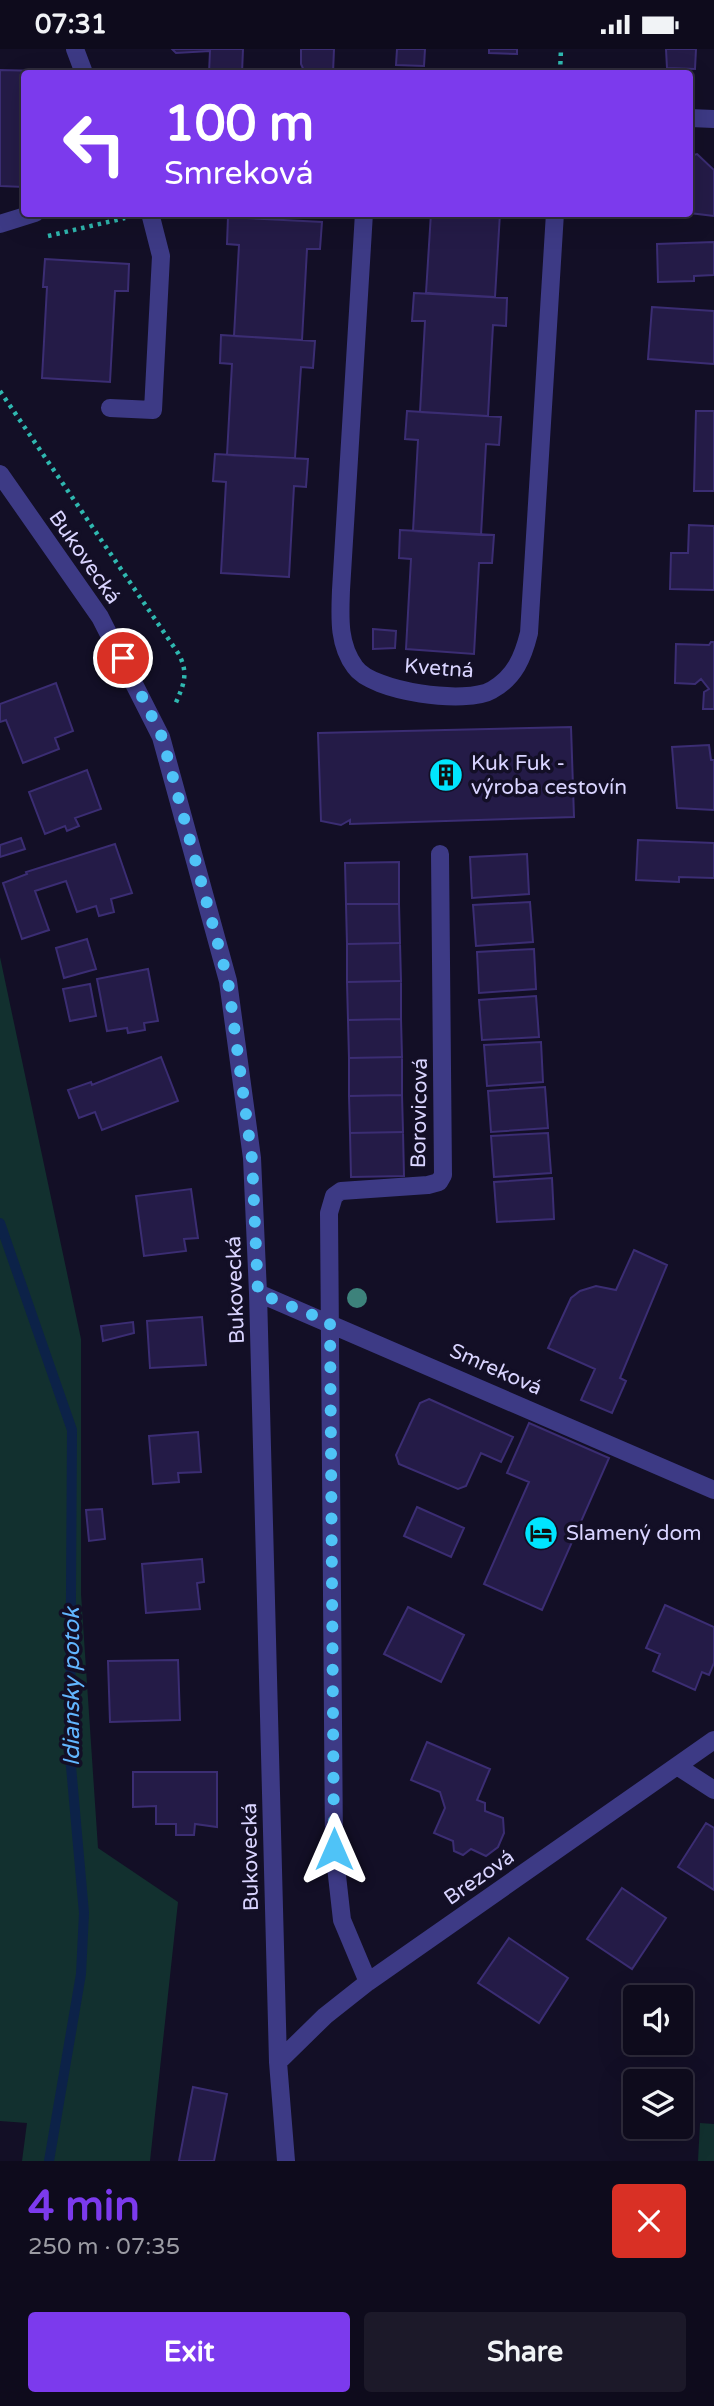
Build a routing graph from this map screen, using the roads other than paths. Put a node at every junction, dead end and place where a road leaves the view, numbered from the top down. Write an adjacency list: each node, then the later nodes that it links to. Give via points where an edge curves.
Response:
1 (75, 49): 2 (street)
2 (83, 70)
3 (693, 118): 4 (street)
4 (714, 119)
5 (22, 217): 9 (street)
6 (151, 217): 10 (street, via 161,256 153,410)
7 (364, 217): 8 (street, Kvetná, via 341,590 344,648 356,670 376,683 427,694 472,695 491,692 509,678 523,658 529,633)
8 (555, 217)
9 (0, 224)
10 (110, 408)
11 (0, 474): 13 (street, Bukovecká, via 100,617 162,737 228,981 252,1159)
12 (440, 854): 14 (street, Borovicová, via 443,1175 439,1182 428,1185 351,1190 334,1196 329,1213)
13 (258, 1293): 14 (street, Smreková); 20 (street, Bukovecká)
14 (330, 1322): 15 (street, Smreková); 19 (street, via 334,1849 342,1920)
15 (714, 1490)
16 (714, 1740): 17 (street, Brezová)
17 (677, 1766): 18 (street); 19 (street, Brezová)
18 (714, 1790)
19 (368, 1982): 20 (street, Brezová)
20 (278, 2061): 21 (street, Bukovecká)
21 (284, 2155)

